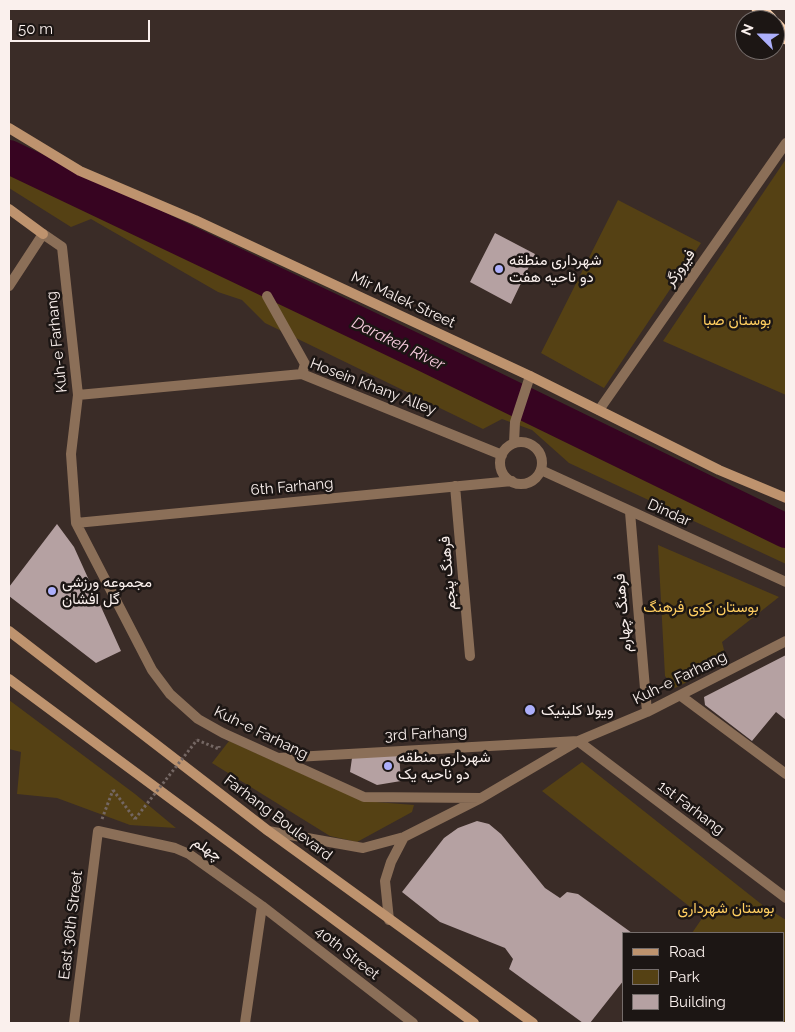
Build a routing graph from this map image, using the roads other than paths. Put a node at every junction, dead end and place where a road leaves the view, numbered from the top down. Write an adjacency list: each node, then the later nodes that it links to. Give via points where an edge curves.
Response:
1 (9, 128): 8 (main road, Mir Malek Street, via 80,171 195,220)
2 (786, 143): 10 (street, فیروزگر)
3 (9, 209): 4 (main road)
4 (44, 234): 5 (street); 9 (street, Kuh-e Farhang, via 62,247)
5 (9, 286)
6 (267, 296): 7 (street, via 305,364)
7 (302, 374): 9 (street, Hosein Khany Alley); 12 (street, Hosein Khany Alley)
8 (530, 376): 10 (main road, Mir Malek Street); 11 (street, via 515,422)
9 (78, 395): 18 (street, Kuh-e Farhang, via 71,454)
10 (598, 410): 16 (main road, Mir Malek Street, via 718,470)
11 (514, 443): 12 (street); 13 (street, via 528,443 539,451)
12 (502, 455): 14 (street, via 501,467)
13 (541, 470): 14 (street, via 532,481); 17 (street, Dindar)
14 (512, 481): 15 (street, 6th Farhang)
15 (455, 486): 18 (street, 6th Farhang); 22 (street, فرهنگ پنجم)
16 (786, 498)
17 (630, 512): 19 (street, Dindar); 25 (street, فرهنگ چهارم)
18 (76, 523): 27 (street, Kuh-e Farhang, via 152,670 170,694 198,719)
19 (786, 582)
20 (9, 630): 30 (main road, Farhang Boulevard)
21 (786, 641): 24 (street, Kuh-e Farhang)
22 (470, 656)
23 (9, 679): 39 (main road)
24 (681, 696): 25 (street, Kuh-e Farhang); 28 (street)
25 (647, 712): 26 (street, Kuh-e Farhang)
26 (578, 741): 27 (street, 3rd Farhang); 29 (street, Kuh-e Farhang); 33 (street, 1st Farhang)
27 (276, 758): 29 (street, Kuh-e Farhang, via 364,797)
28 (786, 774)
29 (481, 798): 32 (street, Kuh-e Farhang)
30 (267, 830): 32 (street, Kuh-e Farhang, via 363,848); 35 (main road, Farhang Boulevard)
31 (98, 831): 34 (street, چهلم, via 189,854); 36 (street, East 36th Street)
32 (404, 837): 35 (street, via 385,882)
33 (786, 898)
34 (262, 906): 37 (street); 38 (street, 40th Street)
35 (389, 920): 40 (main road, Farhang Boulevard)
36 (74, 1023)
37 (245, 1023)
38 (413, 1023)
39 (474, 1023)
40 (533, 1023)

